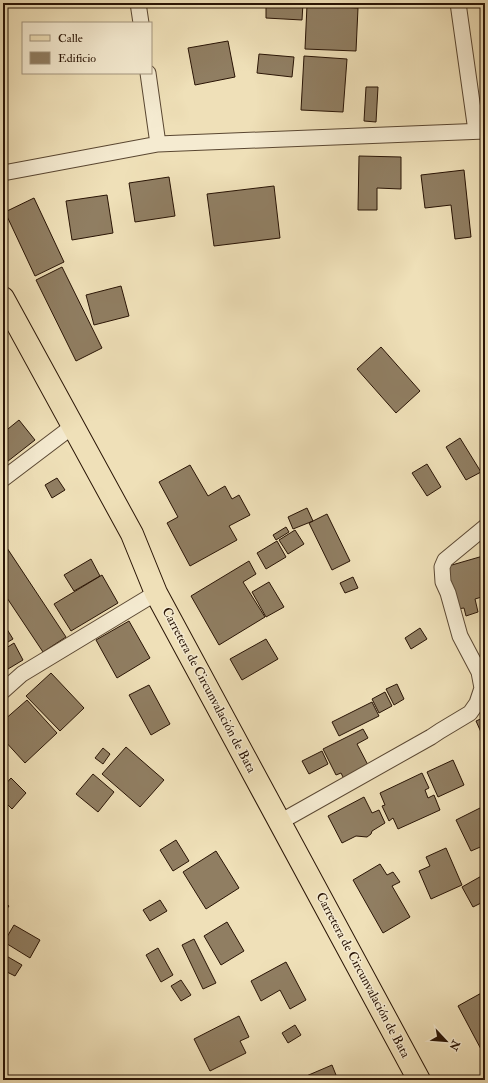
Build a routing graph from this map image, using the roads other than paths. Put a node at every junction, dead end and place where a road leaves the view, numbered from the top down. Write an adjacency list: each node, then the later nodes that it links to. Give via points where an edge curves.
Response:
1 (138, 3): 3 (street)
2 (458, 3): 5 (street)
3 (141, 22)
4 (148, 74): 6 (street)
5 (480, 131): 6 (street)
6 (158, 144): 7 (street)
7 (3, 173)
8 (3, 298): 9 (main road, Carretera de Circunvalación de Bata)
9 (73, 426): 10 (street); 12 (main road, Carretera de Circunvalación de Bata, via 132,534)
10 (3, 479)
11 (485, 527): 14 (street, via 445,560 442,567 443,582 460,636 479,672 482,688 470,714)
12 (156, 593): 13 (street, via 22,674); 14 (main road, Carretera de Circunvalación de Bata)
13 (3, 691)
14 (280, 822): 15 (main road, Carretera de Circunvalación de Bata)
15 (419, 1080)

